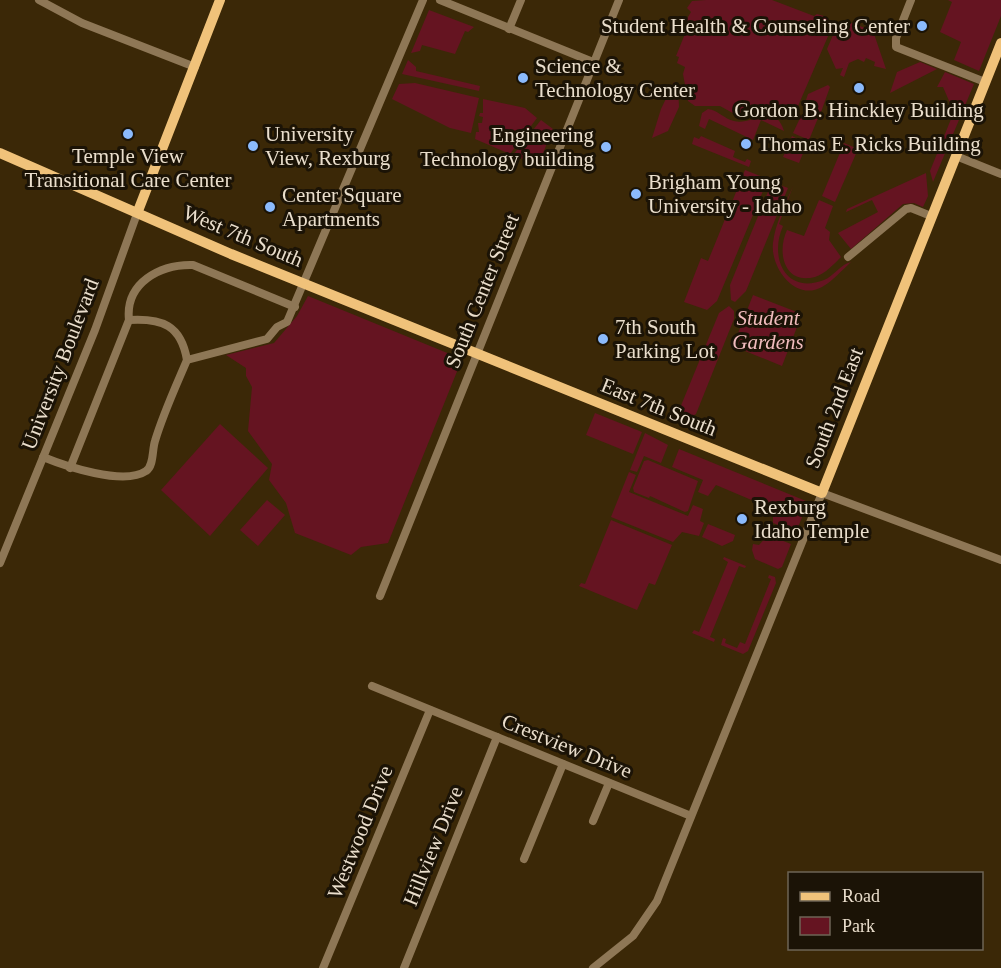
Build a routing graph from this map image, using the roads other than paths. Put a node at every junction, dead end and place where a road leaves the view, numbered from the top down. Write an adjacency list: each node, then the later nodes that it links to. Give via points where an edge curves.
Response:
1 (39, 0): 11 (street, via 82,23)
2 (220, 0): 11 (main road)
3 (423, 0): 19 (street)
4 (440, 0): 8 (street)
5 (521, 0): 8 (street)
6 (619, 0): 10 (street, South Center Street)
7 (911, 0): 12 (street, via 896,46)
8 (509, 29): 10 (street)
9 (1001, 43): 12 (main road, South 2nd East)
10 (593, 62): 22 (street, South Center Street)
11 (195, 67): 16 (main road)
12 (985, 82): 14 (main road, South 2nd East)
13 (0, 153): 16 (main road, West 7th South)
14 (956, 156): 15 (street); 17 (main road, South 2nd East)
15 (1001, 174)
16 (138, 211): 19 (main road, West 7th South, via 231,255); 24 (street, University Boulevard)
17 (931, 216): 18 (street, via 906,209); 26 (main road, South 2nd East)
18 (848, 257)
19 (305, 284): 20 (street); 22 (main road, East 7th South)
20 (295, 307): 21 (street, via 193,265 177,264 145,278 129,303); 23 (street, via 286,322 267,339)
21 (129, 320): 23 (street, via 167,324 185,346); 25 (street)
22 (476, 353): 26 (main road, East 7th South); 29 (street, South Center Street)
23 (187, 360): 25 (street, via 147,471 108,475)
24 (43, 458): 25 (street); 28 (street, University Boulevard)
25 (70, 468)
26 (822, 493): 27 (street, East 7th South); 35 (street, South 2nd East)
27 (1001, 560)
28 (0, 563)
29 (380, 596)
30 (372, 686): 31 (street, Crestview Drive)
31 (430, 710): 32 (street, Crestview Drive); 38 (street, Westwood Drive)
32 (497, 737): 33 (street, Crestview Drive); 39 (street, Hillview Drive)
33 (563, 764): 34 (street, Crestview Drive); 37 (street)
34 (609, 783): 35 (street, Crestview Drive); 36 (street)
35 (690, 816): 40 (street, South 2nd East, via 647,917 633,936)
36 (593, 821)
37 (524, 859)
38 (323, 968)
39 (404, 968)
40 (594, 968)

